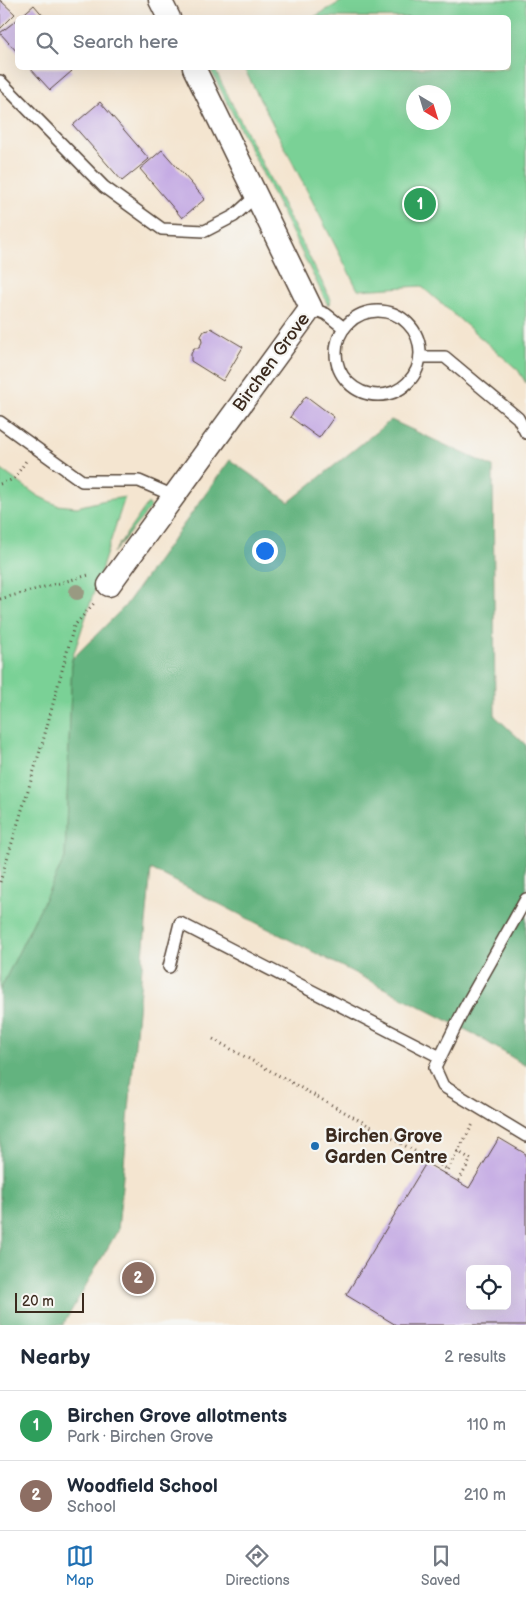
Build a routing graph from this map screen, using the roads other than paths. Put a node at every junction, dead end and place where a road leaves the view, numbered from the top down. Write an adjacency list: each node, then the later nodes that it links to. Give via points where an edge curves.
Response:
1 (160, 0): 2 (street)
2 (168, 15)
3 (195, 70): 5 (street, Birchen Grove)
4 (0, 81): 5 (lane, via 104,187 162,229 205,231 234,216)
5 (257, 195): 6 (street, Birchen Grove)
6 (311, 308): 7 (lane, via 326,314); 11 (street, Birchen Grove)
7 (344, 328): 8 (lane, via 361,314 373,311 397,315 415,332 420,344); 8 (lane, via 336,345 336,359 344,378 359,391 386,395 399,390 414,376)
8 (420, 357): 10 (lane, via 445,357 518,418)
9 (0, 422): 11 (lane, via 82,481 139,481)
10 (526, 432)
11 (174, 496): 12 (street, Birchen Grove)
12 (102, 579)
13 (526, 899): 15 (lane)
14 (169, 967): 15 (lane, via 180,922)
15 (440, 1057): 16 (lane, via 435,1068 442,1086)
16 (526, 1136)

